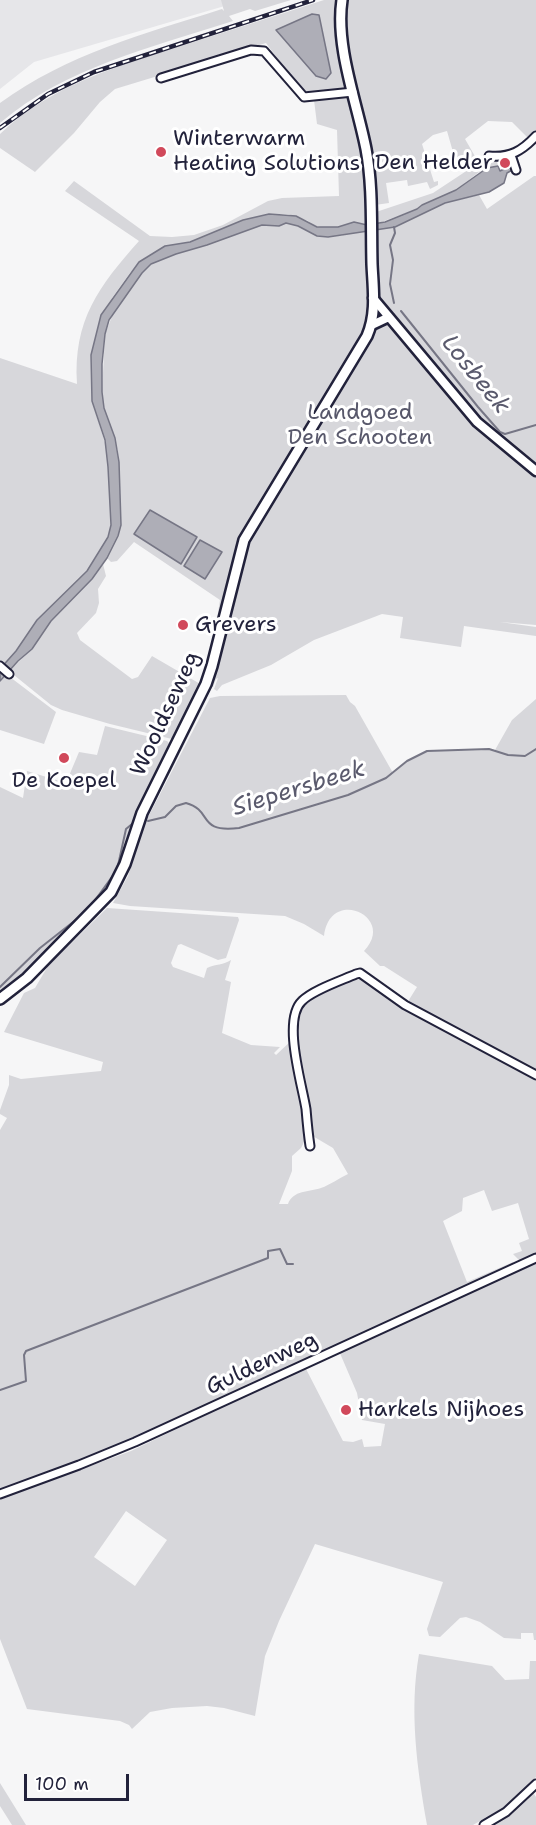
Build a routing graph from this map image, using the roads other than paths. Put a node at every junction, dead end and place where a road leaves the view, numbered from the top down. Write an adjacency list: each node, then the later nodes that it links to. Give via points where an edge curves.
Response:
1 (342, 0): 3 (main road, Wooldseweg, via 342,38)
2 (161, 78): 3 (street, via 251,50 264,51 304,97)
3 (353, 92): 8 (main road, Wooldseweg, via 368,161)
4 (536, 136): 6 (street)
5 (489, 156): 6 (street)
6 (512, 158): 7 (street)
7 (516, 170)
8 (373, 298): 9 (street); 10 (main road, Wooldseweg)
9 (389, 317): 10 (street); 11 (street, via 477,422)
10 (372, 325): 14 (main road, Wooldseweg, via 244,540 206,684 142,813 116,884 27,978)
11 (536, 471)
12 (0, 666): 13 (street)
13 (9, 674)
14 (0, 999)
15 (536, 1075): 16 (street, via 405,1005 356,974 308,996 296,1011 294,1042)
16 (310, 1146)
17 (536, 1258): 18 (street, Guldenweg, via 135,1442)
18 (0, 1494)
19 (536, 1784): 20 (street, via 506,1812)
20 (484, 1825)

